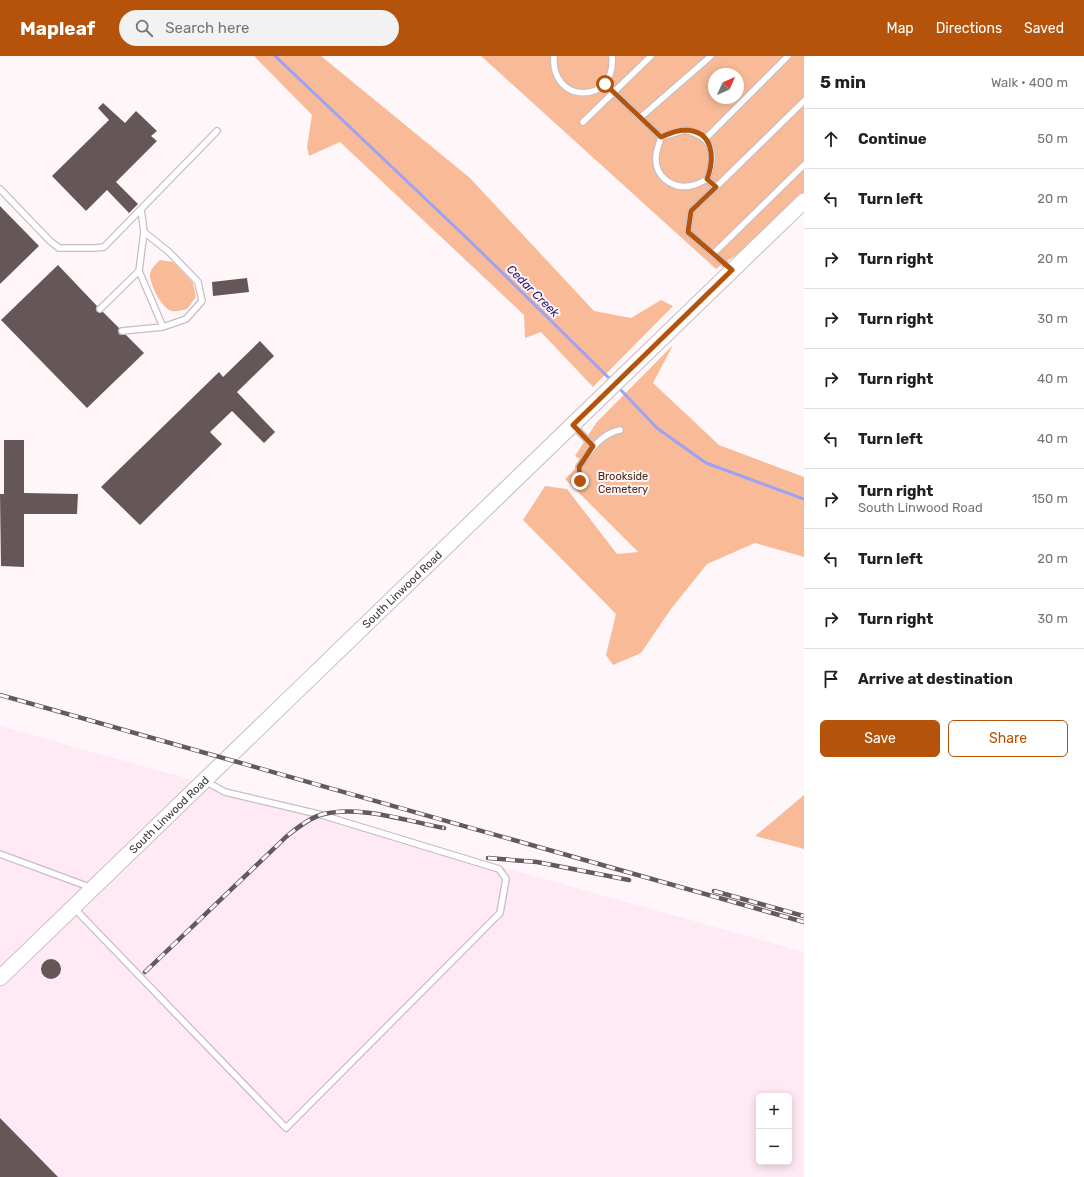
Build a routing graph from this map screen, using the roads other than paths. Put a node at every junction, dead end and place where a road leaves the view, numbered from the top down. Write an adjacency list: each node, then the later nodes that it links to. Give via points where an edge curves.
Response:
1 (554, 56): 6 (lane, via 553,66 557,79 564,87 586,93)
2 (612, 56): 6 (lane, via 611,74)
3 (651, 56): 7 (lane)
4 (711, 56): 9 (lane)
5 (788, 56): 13 (lane)
6 (605, 84): 7 (lane)
7 (615, 92): 9 (lane); 10 (lane)
8 (804, 101): 16 (lane)
9 (641, 117): 12 (lane)
10 (583, 122)
11 (217, 132): 19 (lane)
12 (661, 137): 13 (lane, via 685,130 697,133); 15 (lane, via 656,159 657,168 667,181 682,187 692,186)
13 (705, 139): 15 (lane, via 713,154)
14 (804, 165): 21 (lane)
15 (707, 179): 16 (lane)
16 (716, 187): 21 (lane, via 691,211 688,232)
17 (0, 189): 19 (lane, via 59,248 104,246)
18 (804, 201): 22 (main road, South Linwood Road)
19 (141, 208): 20 (lane)
20 (144, 232): 23 (lane); 25 (lane, via 169,252 198,282 202,301 186,320)
21 (714, 254): 22 (lane)
22 (732, 270): 27 (main road, South Linwood Road)
23 (139, 271): 24 (lane); 25 (lane)
24 (100, 309)
25 (163, 327): 26 (lane)
26 (122, 331)
27 (573, 425): 29 (lane); 31 (main road, South Linwood Road)
28 (620, 430): 29 (lane, via 610,432)
29 (593, 446): 30 (lane, via 579,467)
30 (580, 481)
31 (205, 781): 33 (main road, South Linwood Road); 34 (lane, via 224,792 322,815 499,870 506,879 500,913 286,1128)
32 (0, 854): 33 (lane)
33 (92, 888): 34 (main road, South Linwood Road)
34 (73, 907): 35 (main road, South Linwood Road)
35 (0, 978)

